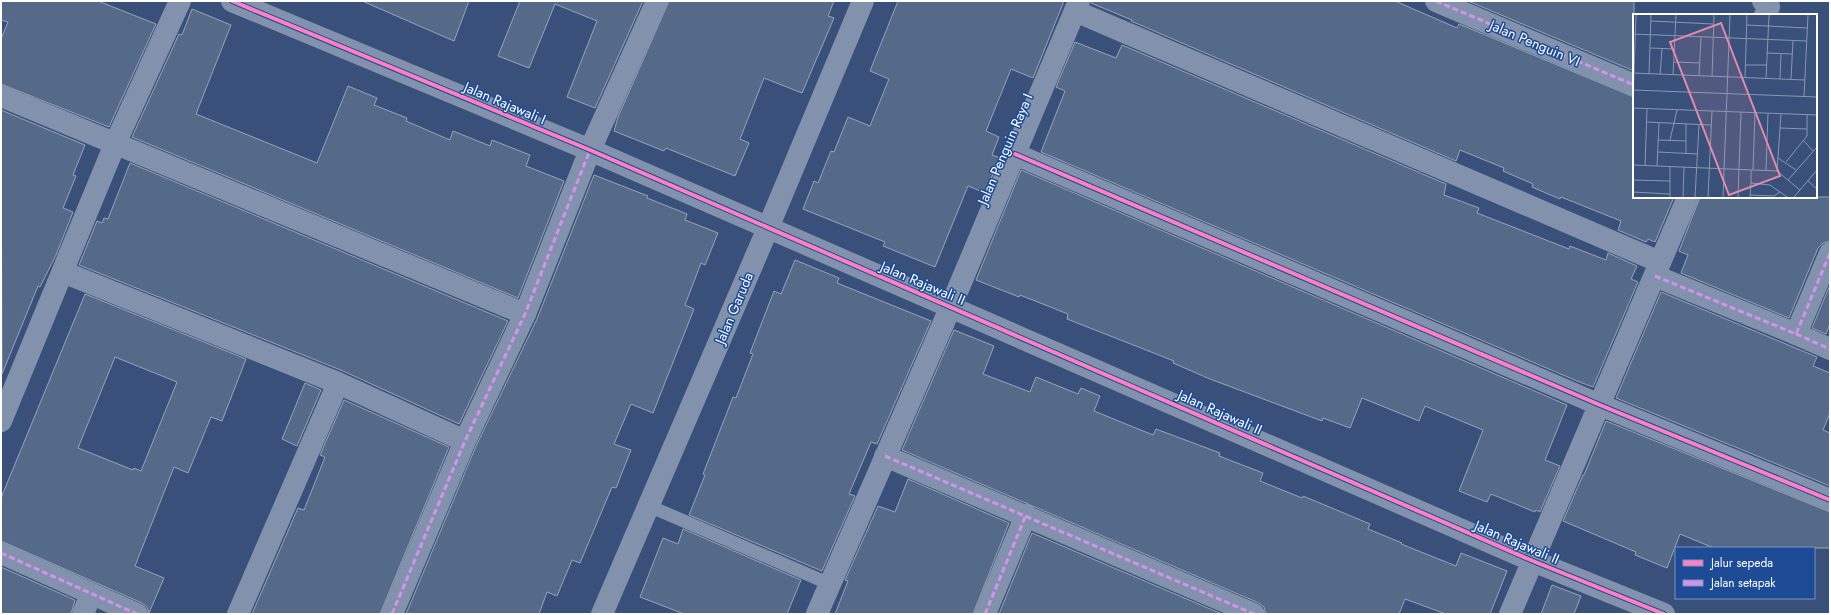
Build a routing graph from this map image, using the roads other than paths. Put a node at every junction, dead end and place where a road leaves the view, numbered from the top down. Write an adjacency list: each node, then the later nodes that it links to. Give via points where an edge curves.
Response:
1 (180, 1): 9 (street)
2 (232, 1): 10 (street, Jalan Rajawali I)
3 (657, 1): 10 (street)
4 (863, 1): 13 (street, Jalan Garuda)
5 (1436, 1): 7 (street, Jalan Penguin VI)
6 (1077, 6): 11 (street, Jalan Penguin Raya I); 15 (street)
7 (1633, 85)
8 (1, 96): 9 (street)
9 (115, 144): 16 (street); 18 (street)
10 (590, 150): 13 (street, Jalan Rajawali I); 18 (street)
11 (1015, 154): 17 (street, Jalan Penguin Raya I); 22 (street)
12 (1688, 198): 15 (street)
13 (768, 228): 17 (street, Jalan Rajawali II); 27 (street, Jalan Garuda)
14 (1830, 253): 19 (street)
15 (1658, 269): 19 (street); 22 (street)
16 (63, 272): 21 (street); 23 (street)
17 (951, 306): 25 (street, Jalan Penguin Raya I); 30 (street, Jalan Rajawali II)
18 (525, 314): 24 (street)
19 (1796, 334): 20 (street)
20 (1830, 349)
21 (338, 383): 24 (street); 35 (street)
22 (1600, 405): 26 (street); 30 (street)
23 (1, 421)
24 (465, 441): 36 (street)
25 (885, 456): 28 (street); 31 (street, Jalan Penguin Raya I)
26 (1830, 500)
27 (649, 506): 31 (lane); 37 (street, Jalan Garuda)
28 (1026, 515): 39 (street); 40 (street)
29 (1, 554): 32 (street)
30 (1533, 561): 41 (street); 42 (street, Jalan Rajawali II)
31 (830, 584): 38 (street, Jalan Penguin Raya I)
32 (91, 594): 33 (street); 34 (street)
33 (83, 614)
34 (137, 614)
35 (238, 614)
36 (392, 614)
37 (602, 614)
38 (817, 614)
39 (985, 614)
40 (1254, 614)
41 (1510, 614)
42 (1664, 614)

